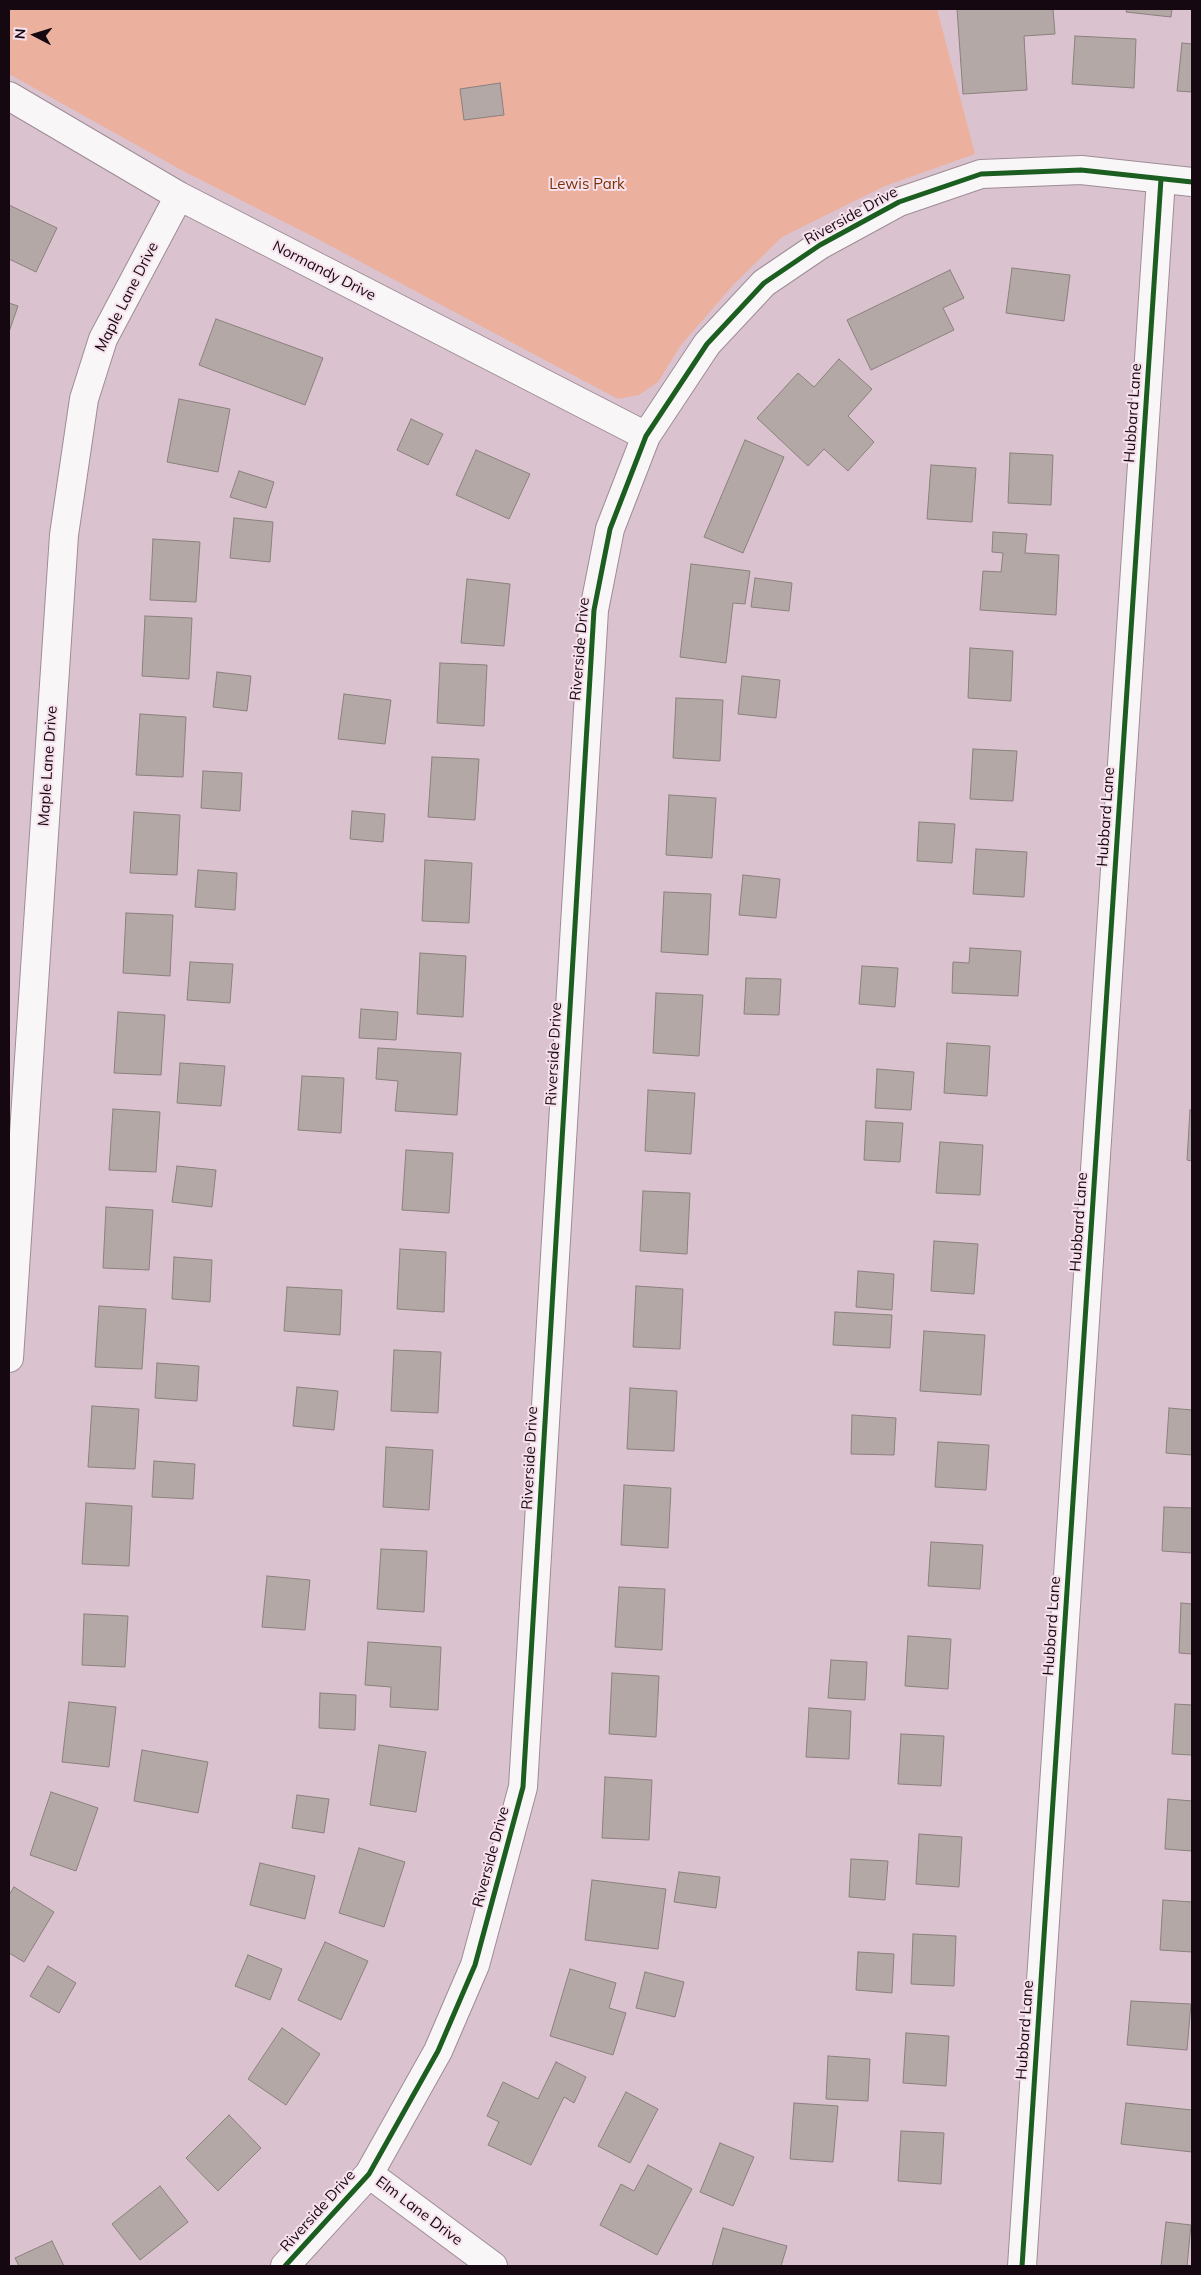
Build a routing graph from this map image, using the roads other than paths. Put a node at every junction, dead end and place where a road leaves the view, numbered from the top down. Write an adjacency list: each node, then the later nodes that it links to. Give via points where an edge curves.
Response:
1 (9, 96): 4 (street, Normandy Drive)
2 (1161, 178): 3 (street, Riverside Drive); 5 (street, Riverside Drive, via 1081,170 981,174 899,202 820,246 764,283 707,344); 10 (street, Hubbard Lane)
3 (1192, 182)
4 (179, 196): 5 (street, Normandy Drive); 6 (street, Maple Lane Drive, via 102,339 84,399 64,535)
5 (646, 436): 7 (street, Riverside Drive, via 610,529 594,610 523,1787 474,1965 438,2051)
6 (9, 1358)
7 (370, 2174): 8 (street, Riverside Drive); 9 (street, Elm Lane Drive)
8 (285, 2266)
9 (493, 2266)
10 (1022, 2266)

